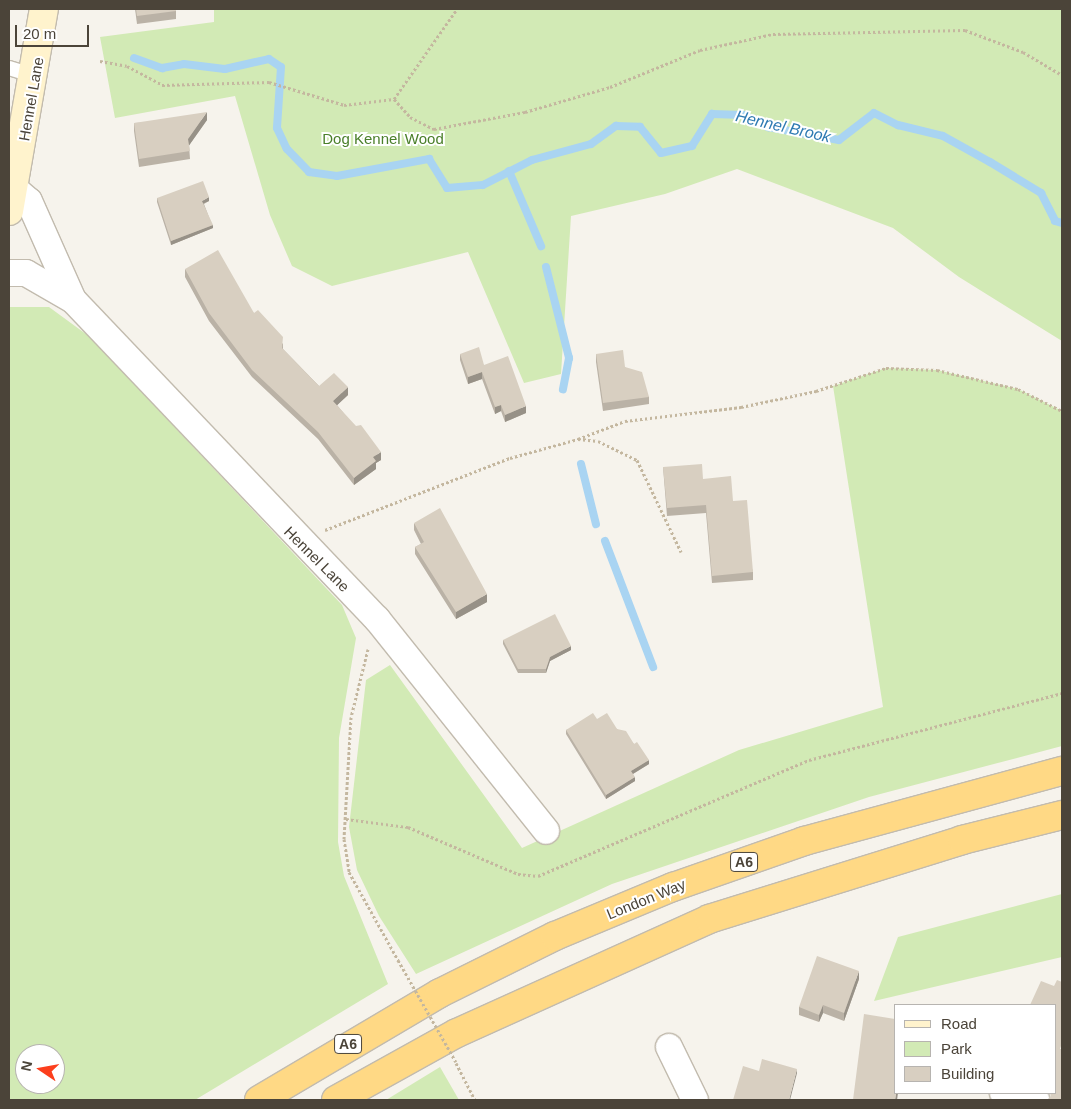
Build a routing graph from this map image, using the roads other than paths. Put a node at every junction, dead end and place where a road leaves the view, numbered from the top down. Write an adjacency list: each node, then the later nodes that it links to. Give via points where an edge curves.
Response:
1 (44, 9): 3 (main road, Hennel Lane)
2 (9, 68): 3 (lane)
3 (36, 76): 4 (main road, Hennel Lane)
4 (12, 200): 6 (street, Hennel Lane, via 29,201)
5 (9, 273): 6 (street, Hennel Lane, via 26,273)
6 (73, 300): 9 (street, Hennel Lane, via 377,620)
7 (1062, 771): 12 (highway, London Way / A6, via 804,841 673,887 555,936 440,993)
8 (1062, 815): 13 (highway, via 849,873 709,919 457,1033)
9 (546, 831)
10 (668, 1047): 14 (street)
11 (1008, 1094): 15 (street)
12 (259, 1100)
13 (336, 1100)
14 (694, 1100)
15 (1036, 1100)

